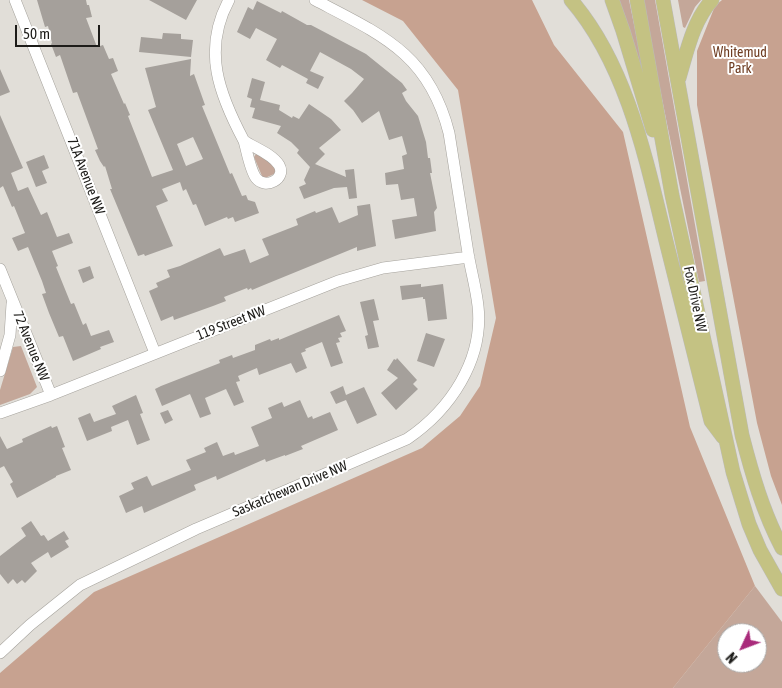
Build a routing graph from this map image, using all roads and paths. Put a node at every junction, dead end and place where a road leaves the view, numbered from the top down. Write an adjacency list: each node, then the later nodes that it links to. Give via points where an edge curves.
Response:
1 (15, 0): 15 (street, 71A Avenue NW)
2 (229, 0): 10 (street, via 216,32 216,69 221,92)
3 (315, 0): 12 (street, Saskatchewan Drive NW, via 388,40 427,80 449,133)
4 (571, 0): 19 (main road, via 600,40 619,79 647,163 711,422)
5 (612, 0): 11 (main road)
6 (637, 0): 11 (main road, Fox Drive NW)
7 (663, 0): 9 (main road, Fox Drive NW)
8 (712, 0): 9 (main road, via 690,39)
9 (678, 81): 20 (main road, Fox Drive NW, via 742,434 766,514)
10 (244, 141)
11 (672, 195): 19 (main road, Fox Drive NW)
12 (469, 257): 15 (street, 119 Street NW, via 383,268 338,281); 22 (street, Saskatchewan Drive NW, via 478,306 476,343 461,384 432,421 407,439 196,529 80,585)
13 (0, 269): 14 (street, 72 Avenue NW)
14 (12, 300): 16 (street, via 10,335); 17 (street, 72 Avenue NW)
15 (155, 353): 17 (street, 119 Street NW)
16 (0, 372)
17 (51, 395): 18 (street, 119 Street NW)
18 (0, 413)
19 (725, 440): 21 (main road, Fox Drive NW, via 749,524)
20 (782, 548)
21 (782, 589)
22 (0, 653)

